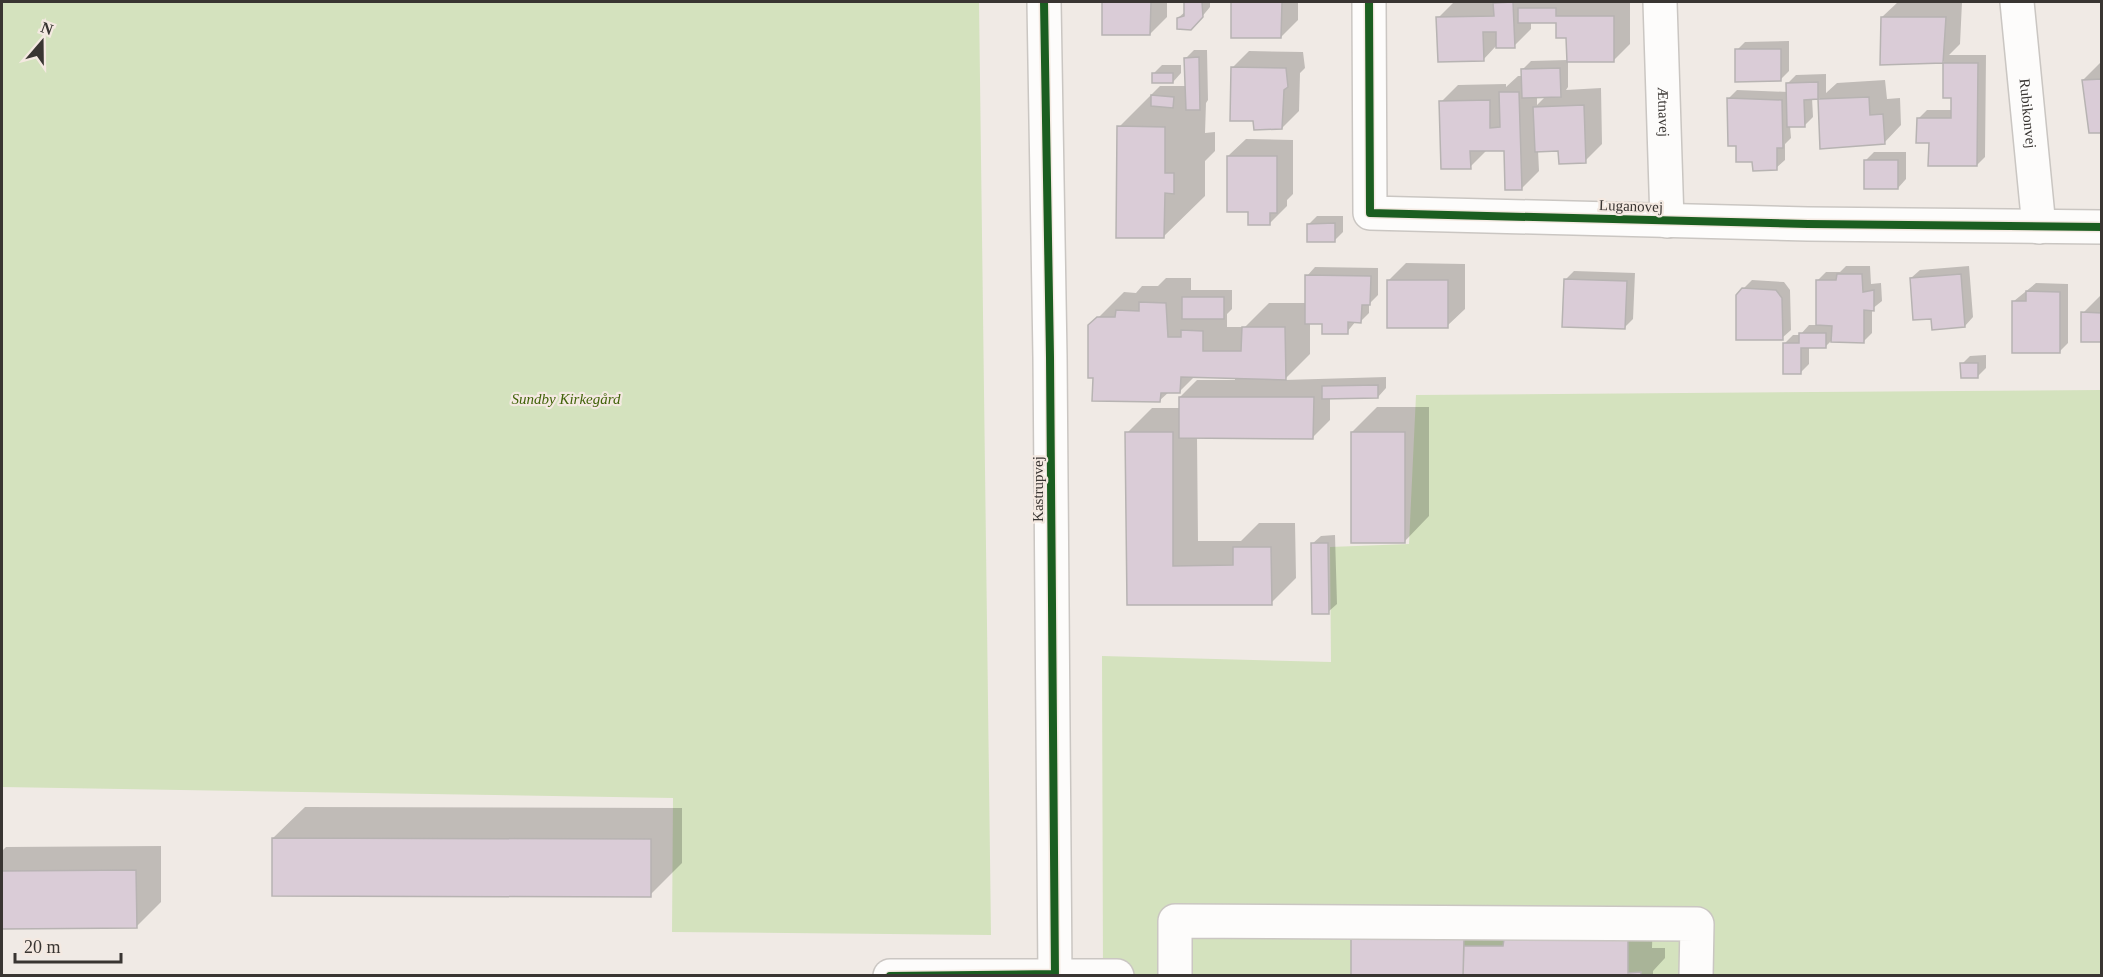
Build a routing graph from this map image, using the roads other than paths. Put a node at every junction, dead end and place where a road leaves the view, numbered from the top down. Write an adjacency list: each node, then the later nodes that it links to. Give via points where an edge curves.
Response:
1 (1044, 2): 9 (street, Kastrupvej)
2 (1369, 2): 5 (street, Luganovej, via 1370,213)
3 (1660, 2): 5 (street, Ætnavej)
4 (2017, 2): 7 (street, Rubikonvej)
5 (1667, 221): 7 (street, Luganovej)
6 (2102, 226): 7 (street, Luganovej)
7 (2039, 227)
8 (890, 975): 9 (street)
9 (1055, 975): 10 (street)
10 (1117, 975)
11 (1175, 975): 12 (street, via 1176,921 1697,924)
12 (1696, 975)

